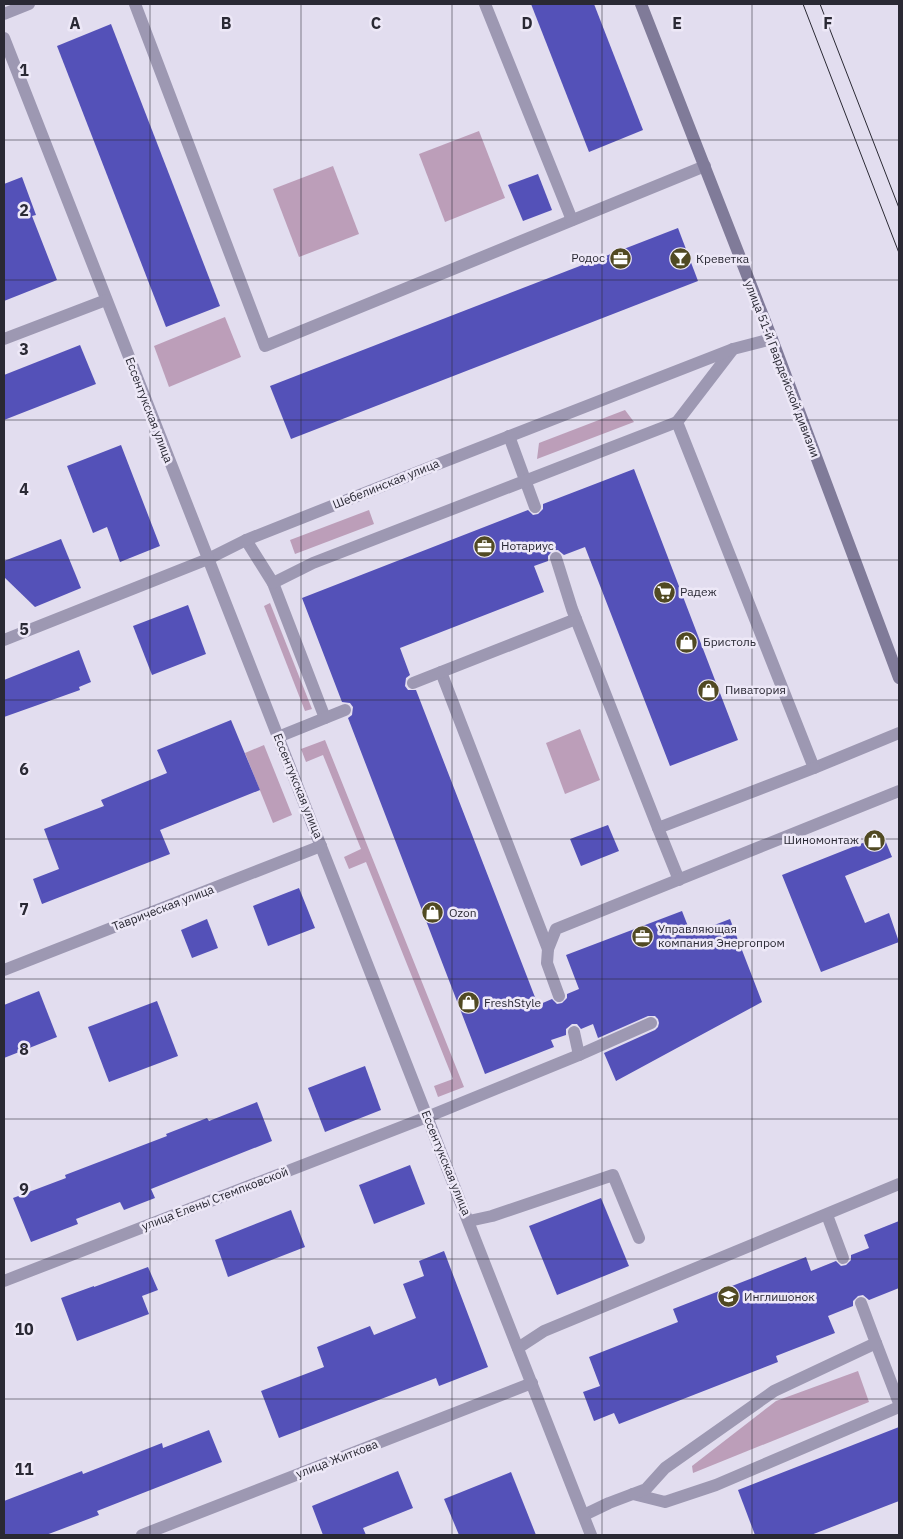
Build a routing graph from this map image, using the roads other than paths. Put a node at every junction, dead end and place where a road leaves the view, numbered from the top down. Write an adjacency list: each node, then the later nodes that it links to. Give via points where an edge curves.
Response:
1 (30, 4): 5 (street)
2 (135, 4): 8 (street, via 265,346)
3 (485, 4): 8 (street)
4 (641, 4): 7 (main road, улица 51-й Гвардейской дивизии)
5 (4, 14)
6 (4, 38): 9 (street, Ессентукская улица)
7 (705, 166): 8 (street); 11 (main road, улица 51-й Гвардейской дивизии)
8 (572, 220)
9 (106, 300): 10 (street); 19 (street, Ессентукская улица)
10 (4, 339)
11 (772, 339): 12 (street, Шебелинская улица); 24 (main road, улица 51-й Гвардейской дивизии)
12 (733, 349): 13 (street); 14 (street, Шебелинская улица)
13 (677, 422): 15 (street); 30 (street)
14 (509, 436): 15 (street); 17 (street, Шебелинская улица)
15 (525, 482): 16 (street); 20 (street, via 313,563)
16 (535, 507)
17 (246, 540): 19 (street, Шебелинская улица); 20 (street)
18 (556, 558): 21 (street)
19 (208, 559): 22 (street, Шебелинская улица); 29 (street, Ессентукская улица)
20 (274, 583): 27 (street)
21 (576, 619): 23 (street); 32 (street)
22 (4, 640)
23 (442, 672): 25 (street); 35 (street)
24 (899, 678)
25 (413, 683)
26 (345, 710): 27 (street)
27 (325, 718): 29 (street)
28 (899, 733): 30 (street)
29 (278, 736): 33 (street, Ессентукская улица)
30 (814, 768): 32 (street)
31 (899, 791): 34 (street)
32 (658, 828): 34 (street)
33 (321, 846): 36 (street, Таврическая улица); 41 (street, Ессентукская улица)
34 (679, 880): 35 (street, via 556,929)
35 (548, 950): 37 (street, via 547,963)
36 (4, 970)
37 (559, 996)
38 (652, 1023): 40 (street, улица Елены Стемпковской)
39 (574, 1032): 40 (street)
40 (580, 1055): 41 (street, улица Елены Стемпковской)
41 (427, 1117): 44 (street, Ессентукская улица); 47 (street, улица Елены Стемпковской)
42 (899, 1184): 43 (street)
43 (827, 1215): 46 (street); 50 (street, via 544,1331)
44 (469, 1220): 45 (street, via 492,1216 613,1175); 50 (street, Ессентукская улица)
45 (639, 1238)
46 (843, 1258)
47 (4, 1281)
48 (861, 1303): 49 (street)
49 (876, 1343): 52 (street); 54 (street, via 774,1391 665,1468 646,1489)
50 (518, 1348): 51 (street, Ессентукская улица)
51 (532, 1383): 55 (street, Ессентукская улица); 56 (street, улица Житкова)
52 (899, 1403)
53 (899, 1407): 54 (street, via 716,1485 665,1502)
54 (633, 1494): 55 (street)
55 (584, 1515): 57 (street, Ессентукская улица)
56 (142, 1535)
57 (591, 1535)

